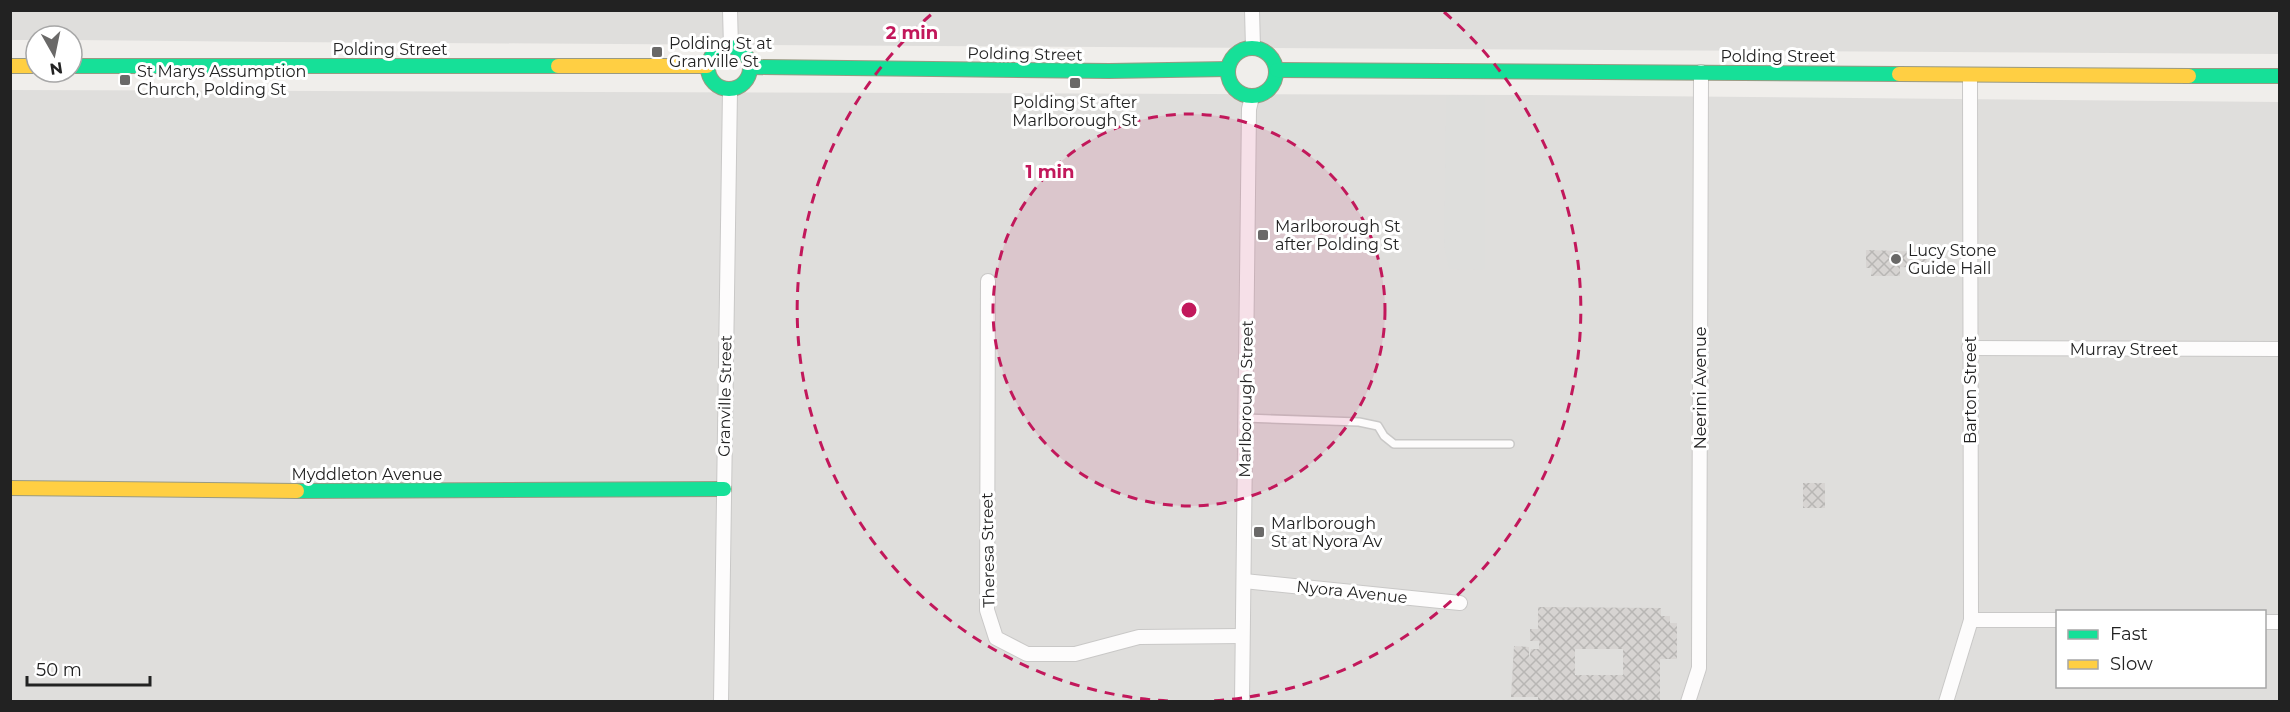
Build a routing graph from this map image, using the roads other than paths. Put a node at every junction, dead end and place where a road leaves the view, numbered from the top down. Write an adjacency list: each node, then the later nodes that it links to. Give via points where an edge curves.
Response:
1 (730, 10): 3 (street)
2 (1252, 10): 4 (street)
3 (731, 47): 6 (main road, via 715,51); 7 (main road, via 745,53)
4 (1253, 48): 8 (main road, via 1236,54); 9 (main road, via 1269,54)
5 (84, 66): 6 (main road, Polding Street)
6 (707, 66): 13 (main road, via 713,83)
7 (750, 67): 8 (main road, Polding Street); 13 (main road, via 745,83)
8 (1228, 69): 14 (main road, via 1234,88)
9 (1277, 70): 10 (main road, Polding Street); 14 (main road, via 1271,89)
10 (1701, 72): 11 (main road, Polding Street); 29 (street, Neerini Avenue, via 1700,668)
11 (1970, 75): 12 (main road, Polding Street); 16 (street, Barton Street)
12 (2280, 76)
13 (730, 90): 21 (street, Granville Street)
14 (1252, 97): 18 (street, Marlborough Street)
15 (988, 281): 26 (street, Theresa Street, via 987,610 996,638 1027,654 1075,654 1139,637)
16 (1969, 348): 17 (street, Murray Street); 24 (street, Barton Street)
17 (2280, 349)
18 (1245, 418): 19 (lane, via 1359,422 1378,426 1394,444); 22 (street, Marlborough Street)
19 (1510, 444)
20 (10, 488): 21 (main road, Myddleton Avenue)
21 (724, 489): 27 (street, Granville Street)
22 (1244, 580): 23 (street, Nyora Avenue); 26 (street, Marlborough Street)
23 (1460, 603)
24 (1971, 620): 25 (street); 30 (street, Barton Street)
25 (2056, 620)
26 (1242, 636): 28 (street, Marlborough Street)
27 (721, 702)
28 (1242, 702)
29 (1688, 702)
30 (1946, 702)

